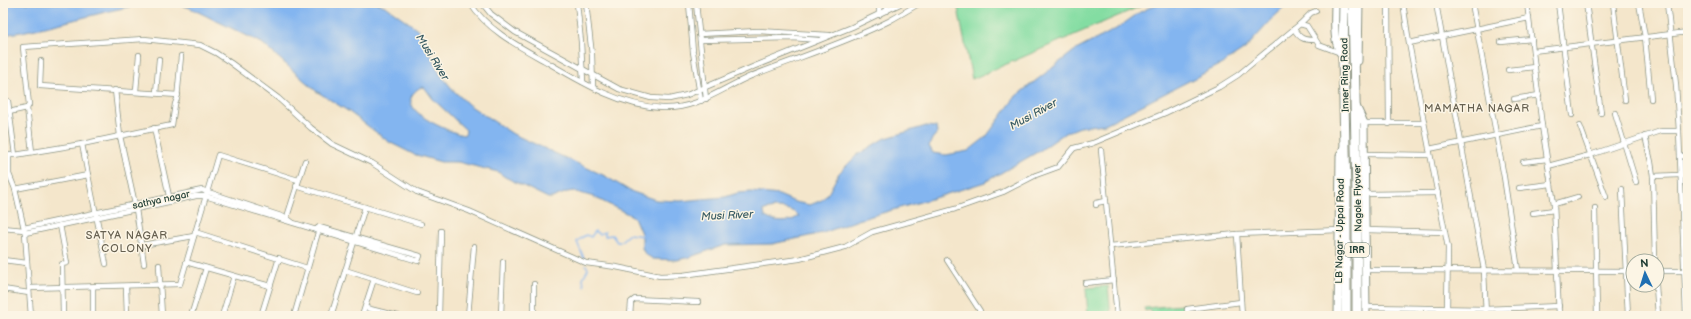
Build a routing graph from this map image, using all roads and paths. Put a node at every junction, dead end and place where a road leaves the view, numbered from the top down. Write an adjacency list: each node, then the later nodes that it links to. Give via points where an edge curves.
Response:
1 (470, 3): 57 (street, via 486,22 508,38)
2 (482, 3): 54 (street, via 491,14 514,32)
3 (577, 3): 54 (street)
4 (586, 3): 56 (street)
5 (689, 3): 62 (street)
6 (696, 3): 33 (street)
7 (879, 3): 27 (street)
8 (887, 3): 25 (street)
9 (902, 3): 25 (street)
10 (920, 3): 70 (street, via 888,21 750,76)
11 (1335, 3): 48 (street, via 1335,27)
12 (1344, 3): 48 (highway, Inner Ring Road / IRR)
13 (1353, 3): 60 (highway, Inner Ring Road / IRR)
14 (1359, 3): 60 (street, via 1358,75)
15 (1388, 3): 82 (street)
16 (1403, 3): 44 (street)
17 (1436, 3): 36 (street)
18 (1472, 3): 31 (street)
19 (1527, 3): 28 (street)
20 (1558, 3): 46 (street)
21 (1586, 3): 45 (street)
22 (1613, 3): 42 (street)
23 (1639, 3): 37 (street)
24 (1667, 3): 34 (street)
25 (887, 11): 27 (street)
26 (1316, 11): 29 (street)
27 (879, 15): 35 (street)
28 (1529, 18): 31 (street); 38 (street)
29 (1300, 24): 30 (street); 41 (street, via 1307,26)
30 (1294, 29): 41 (street, via 1298,37); 75 (street, via 1238,75 1219,87 1093,143 1074,148 1058,167 1003,192 955,209 872,232 845,247 799,259 683,275 660,276 586,263 469,211 417,192 372,163 332,144 278,98 231,63 200,45 144,39 23,47 29,105)
31 (1477, 29): 36 (street); 87 (street)
32 (1688, 32): 34 (street)
33 (699, 34): 35 (street, via 758,31); 39 (street)
34 (1670, 34): 37 (street); 86 (street)
35 (830, 35): 40 (street)
36 (1442, 36): 44 (street); 90 (street)
37 (1645, 37): 42 (street); 69 (street)
38 (1532, 39): 43 (street); 47 (street)
39 (700, 40): 40 (street); 59 (street)
40 (820, 40): 59 (street)
41 (1315, 40): 48 (street, via 1319,45)
42 (1618, 41): 45 (street); 71 (street)
43 (1501, 42)
44 (1409, 43): 80 (street)
45 (1591, 44): 46 (street); 77 (street)
46 (1563, 47): 47 (street); 79 (street)
47 (1533, 51): 53 (street)
48 (1340, 54): 93 (highway, Inner Ring Road / IRR)
49 (139, 55): 63 (street)
50 (181, 56): 66 (street)
51 (159, 58): 64 (street)
52 (41, 61): 61 (street, via 40,86)
53 (1535, 67): 55 (street); 67 (street)
54 (583, 70): 56 (street); 57 (street)
55 (1508, 70)
56 (593, 76): 58 (street); 62 (street, via 619,90 651,98 669,99)
57 (583, 82): 58 (street)
58 (593, 87): 70 (street, via 624,101 644,106 684,107)
59 (704, 88): 62 (street); 70 (street)
60 (1355, 88): 74 (highway, Inner Ring Road / IRR)
61 (115, 90): 63 (street); 88 (street)
62 (698, 90): 70 (street)
63 (136, 91): 64 (street)
64 (156, 93): 65 (street)
65 (171, 94): 66 (street); 73 (street)
66 (178, 95): 73 (street)
67 (1539, 95): 68 (street); 83 (street)
68 (1514, 99)
69 (1651, 99)
70 (703, 100)
71 (1625, 100)
72 (8, 101): 76 (street)
73 (175, 104): 85 (street, via 172,125)
74 (1355, 104): 81 (street); 220 (highway, Nagole Flyover / IRR)
75 (27, 108): 76 (street); 96 (street)
76 (9, 112): 99 (street)
77 (1601, 113)
78 (1614, 113): 91 (street)
79 (1572, 115)
80 (1424, 123): 82 (street); 94 (street)
81 (1364, 124): 82 (street); 97 (street)
82 (1389, 124)
83 (1542, 126): 87 (street); 105 (street)
84 (1580, 126): 101 (street)
85 (154, 128): 88 (street); 124 (street)
86 (1679, 130): 89 (street, via 1661,131); 103 (street)
87 (1496, 135): 90 (street); 168 (street)
88 (120, 136): 92 (street); 129 (street)
89 (1645, 136): 91 (street); 113 (street)
90 (1462, 142): 94 (street); 167 (street)
91 (1623, 143): 101 (street); 115 (street)
92 (82, 144): 96 (street); 111 (street)
93 (1345, 147): 141 (street, LB Nagar - Uppal Road, via 1340,156); 219 (highway, Nagole Flyover / IRR)
94 (1429, 149): 100 (street)
95 (1101, 150): 127 (street)
96 (32, 152): 99 (street)
97 (1365, 154): 100 (street); 123 (street)
98 (3, 155): 102 (street)
99 (15, 155): 102 (street)
100 (1430, 155): 121 (street)
101 (1590, 155): 108 (street); 126 (street)
102 (9, 156): 110 (street)
103 (1680, 156): 104 (street); 112 (street)
104 (1688, 156)
105 (1547, 159): 107 (street); 108 (street)
106 (305, 162): 114 (street)
107 (1523, 162)
108 (1548, 166): 116 (street)
109 (3, 173): 110 (street)
110 (9, 174): 119 (street)
111 (88, 175): 119 (street); 134 (street)
112 (1680, 175): 113 (street); 173 (street)
113 (1653, 176): 152 (street)
114 (298, 180): 117 (street); 122 (street, via 218,154)
115 (1636, 182)
116 (1551, 184): 118 (street); 131 (street)
117 (296, 186): 130 (street); 135 (street)
118 (1519, 188)
119 (15, 190): 140 (street)
120 (1622, 190): 151 (street)
121 (1438, 193): 123 (street); 144 (street)
122 (206, 194): 124 (street, sathya nagar, via 202,190); 129 (street, sathya nagar); 135 (street, sathya nagar); 145 (street)
123 (1366, 194): 142 (street)
124 (169, 196): 129 (street, sathya nagar)
125 (1578, 196): 131 (street)
126 (1606, 197)
127 (1106, 201): 128 (street); 150 (street)
128 (1096, 205)
129 (136, 207): 134 (street, sathya nagar); 148 (street)
130 (365, 207): 136 (street); 147 (street)
131 (1554, 207): 133 (street); 169 (street)
132 (1594, 208): 170 (street)
133 (1533, 213)
134 (97, 215): 137 (street, sathya nagar); 140 (street, sathya nagar); 159 (street)
135 (286, 220): 139 (street, sathya nagar)
136 (421, 224)
137 (60, 225): 140 (street, sathya nagar); 182 (street, via 67,263 62,264)
138 (3, 228): 140 (street)
139 (318, 229): 147 (street, sathya nagar); 163 (street)
140 (24, 230): 158 (street)
141 (1339, 230): 146 (street); 218 (street, LB Nagar - Uppal Road)
142 (1366, 230): 144 (street); 166 (street)
143 (441, 231): 209 (street)
144 (1445, 232): 164 (street)
145 (195, 234): 148 (street); 153 (street); 156 (street)
146 (1237, 234): 150 (street); 191 (street)
147 (355, 239): 147 (street, sathya nagar, via 420,256 418,261); 165 (street)
148 (142, 245): 160 (street)
149 (474, 246): 210 (street)
150 (1110, 246): 176 (street, via 1109,257)
151 (1625, 253)
152 (1655, 253)
153 (279, 258): 163 (street); 181 (street)
154 (3, 260): 158 (street)
155 (947, 260): 214 (street, via 980,311)
156 (186, 262): 162 (street); 179 (street, via 180,284)
157 (503, 262): 211 (street)
158 (27, 263): 184 (street)
159 (106, 264)
160 (144, 264)
161 (159, 265): 179 (street)
162 (206, 268): 174 (street); 202 (street)
163 (307, 268): 205 (street)
164 (1448, 269): 166 (street); 167 (street); 195 (street)
165 (345, 270): 175 (street); 206 (street)
166 (1366, 270): 194 (street)
167 (1484, 270): 168 (street); 196 (street)
168 (1518, 270): 169 (street)
169 (1558, 271): 170 (street); 192 (street)
170 (1596, 271): 171 (street); 224 (street)
171 (1625, 271)
172 (1665, 271): 173 (street)
173 (1686, 271): 227 (street)
174 (234, 276): 181 (street); 203 (street)
175 (374, 279): 187 (street); 193 (street)
176 (1114, 280): 177 (street); 215 (street)
177 (1085, 283)
178 (534, 284): 212 (street)
179 (160, 285): 180 (street); 201 (street)
180 (126, 286): 183 (street); 200 (street)
181 (270, 286): 204 (street)
182 (64, 287): 183 (street); 184 (street); 198 (street)
183 (93, 287): 199 (street)
184 (29, 288): 186 (street)
185 (3, 289): 186 (street)
186 (29, 293): 197 (street)
187 (418, 293)
188 (1627, 293): 225 (street)
189 (1657, 293): 226 (street)
190 (698, 302): 213 (street, via 636,299 631,302)
191 (1241, 302): 216 (street, via 1186,309); 217 (street)
192 (1559, 306): 196 (street); 223 (street)
193 (366, 308): 207 (street); 208 (street)
194 (1366, 308): 195 (street); 221 (street)
195 (1447, 308): 196 (street)
196 (1486, 309): 222 (street)
197 (31, 316)
198 (63, 316)
199 (93, 316)
200 (127, 316)
201 (162, 316)
202 (191, 316)
203 (222, 316)
204 (261, 316)
205 (294, 316)
206 (331, 316)
207 (362, 316)
208 (398, 316)
209 (439, 316)
210 (468, 316)
211 (501, 316)
212 (534, 316)
213 (630, 316)
214 (980, 316)
215 (1118, 316)
216 (1187, 316)
217 (1242, 316)
218 (1338, 316)
219 (1346, 316)
220 (1357, 316)
221 (1366, 316)
222 (1486, 316)
223 (1559, 316)
224 (1597, 316)
225 (1628, 316)
226 (1658, 316)
227 (1686, 316)

